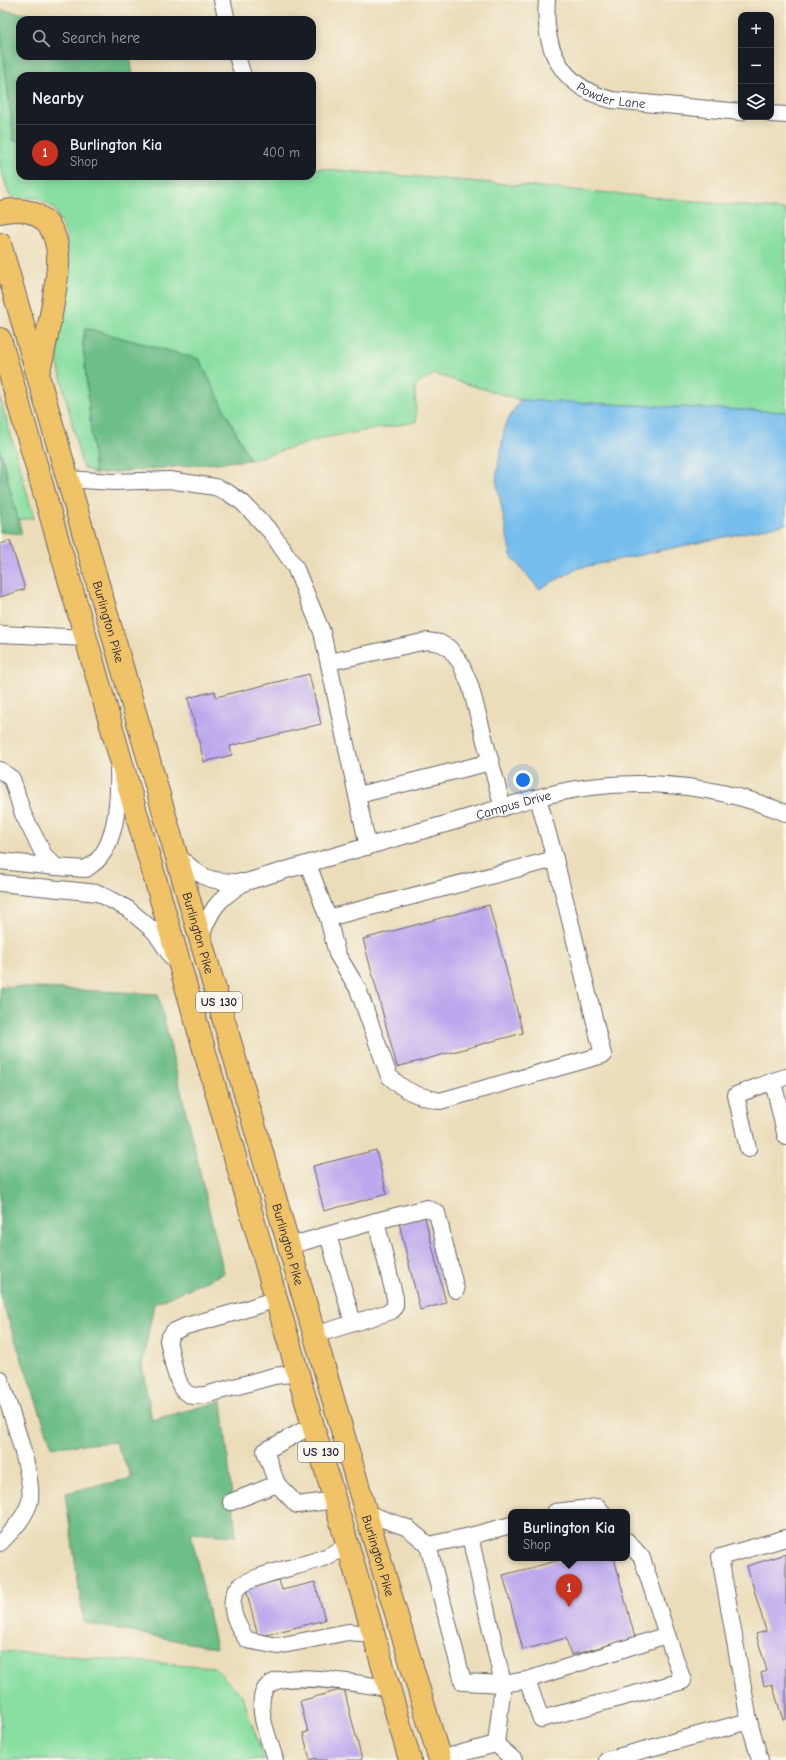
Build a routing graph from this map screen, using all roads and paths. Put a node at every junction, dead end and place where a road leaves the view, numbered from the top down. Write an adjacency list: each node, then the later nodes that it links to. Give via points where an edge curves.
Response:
1 (222, 0): 3 (street)
2 (547, 0): 6 (street, Powder Lane, via 546,25 552,49 564,72 584,91 612,100)
3 (226, 16)
4 (238, 60): 5 (street)
5 (242, 72)
6 (738, 112)
7 (774, 114): 8 (street)
8 (786, 115)
9 (0, 212): 12 (highway, via 13,209 40,216 50,226 56,240 57,279)
10 (0, 244): 12 (highway, Burlington Pike / US 130)
11 (0, 339): 15 (highway, Burlington Pike / US 130)
12 (38, 376): 13 (highway, Burlington Pike / US 130)
13 (68, 479): 16 (street, via 112,482 169,480 215,487 237,499 271,532 295,566 322,632); 25 (highway, Burlington Pike / US 130)
14 (0, 634): 15 (street)
15 (86, 638): 17 (highway, Burlington Pike / US 130)
16 (329, 662): 18 (street, via 427,641 440,643 449,648 460,662 470,685); 20 (street)
17 (118, 746): 29 (street, via 119,794 112,832 101,857 86,869); 34 (highway, Burlington Pike / US 130)
18 (491, 762): 20 (street); 22 (street)
19 (0, 770): 29 (street, via 12,779 23,814 44,855)
20 (358, 795): 24 (street)
21 (538, 798): 22 (street, Campus Drive); 23 (street, Campus Drive, via 590,788 655,784 717,792); 26 (street)
22 (503, 808): 24 (street, Campus Drive)
23 (786, 813)
24 (368, 847): 28 (street, Campus Drive)
25 (176, 854): 30 (street, Campus Drive, via 192,869 207,878 223,882); 33 (highway, Burlington Pike / US 130)
26 (555, 859): 32 (street); 32 (street, via 603,1055 440,1101 419,1096 400,1087 389,1076 358,989 337,954)
27 (0, 861): 29 (street)
28 (308, 864): 30 (street, Campus Drive); 32 (street)
29 (56, 867)
30 (246, 882): 33 (street, Campus Drive, via 225,895 214,907)
31 (0, 883): 34 (street, via 98,893 128,909 155,932)
32 (328, 918)
33 (200, 939): 40 (highway, Burlington Pike / US 130)
34 (184, 976): 42 (highway, Burlington Pike / US 130)
35 (779, 1079): 36 (street); 37 (street, via 736,1095)
36 (786, 1137)
37 (748, 1149)
38 (376, 1221): 39 (street); 41 (street, via 427,1208 437,1213); 43 (street, via 395,1306 392,1311)
39 (328, 1235): 40 (street); 43 (street)
40 (289, 1246): 44 (highway, Burlington Pike / US 130)
41 (456, 1290)
42 (276, 1299): 45 (highway, Burlington Pike / US 130); 45 (street, via 173,1332 168,1340 174,1368 180,1385 192,1396 206,1395 274,1376)
43 (352, 1323): 44 (street)
44 (315, 1335): 53 (highway, Burlington Pike / US 130)
45 (298, 1373): 47 (highway, Burlington Pike / US 130)
46 (0, 1379): 57 (street, via 29,1475 30,1489 30,1502 16,1527)
47 (313, 1425): 48 (street, via 265,1451); 49 (highway, Burlington Pike / US 130)
48 (277, 1484): 49 (street, via 297,1505); 50 (street)
49 (335, 1500): 60 (highway, Burlington Pike / US 130)
50 (232, 1502)
51 (581, 1509): 52 (street)
52 (600, 1509)
53 (366, 1513): 59 (street, via 408,1528); 70 (highway, Burlington Pike / US 130)
54 (508, 1526): 55 (street)
55 (470, 1536): 59 (street); 64 (street)
56 (786, 1538): 66 (street, via 720,1557)
57 (0, 1543)
58 (630, 1544): 62 (street, via 642,1558)
59 (428, 1545): 64 (street, via 463,1682)
60 (348, 1546): 61 (highway, Burlington Pike / US 130); 61 (street, via 320,1559 242,1584 232,1601 234,1615 247,1640 261,1644 278,1646 348,1632)
61 (373, 1634): 65 (highway, Burlington Pike / US 130)
62 (667, 1635): 63 (street); 63 (street, via 683,1681 541,1720)
63 (527, 1680): 64 (street)
64 (503, 1684): 67 (street)
65 (389, 1688): 68 (street, via 301,1678 275,1681 265,1688 262,1697 262,1712); 69 (highway, Burlington Pike / US 130)
66 (749, 1721): 72 (street); 73 (street)
67 (496, 1744): 70 (street); 71 (street)
68 (275, 1760)
69 (410, 1760)
70 (440, 1760)
71 (514, 1760)
72 (607, 1760)
73 (760, 1760)

